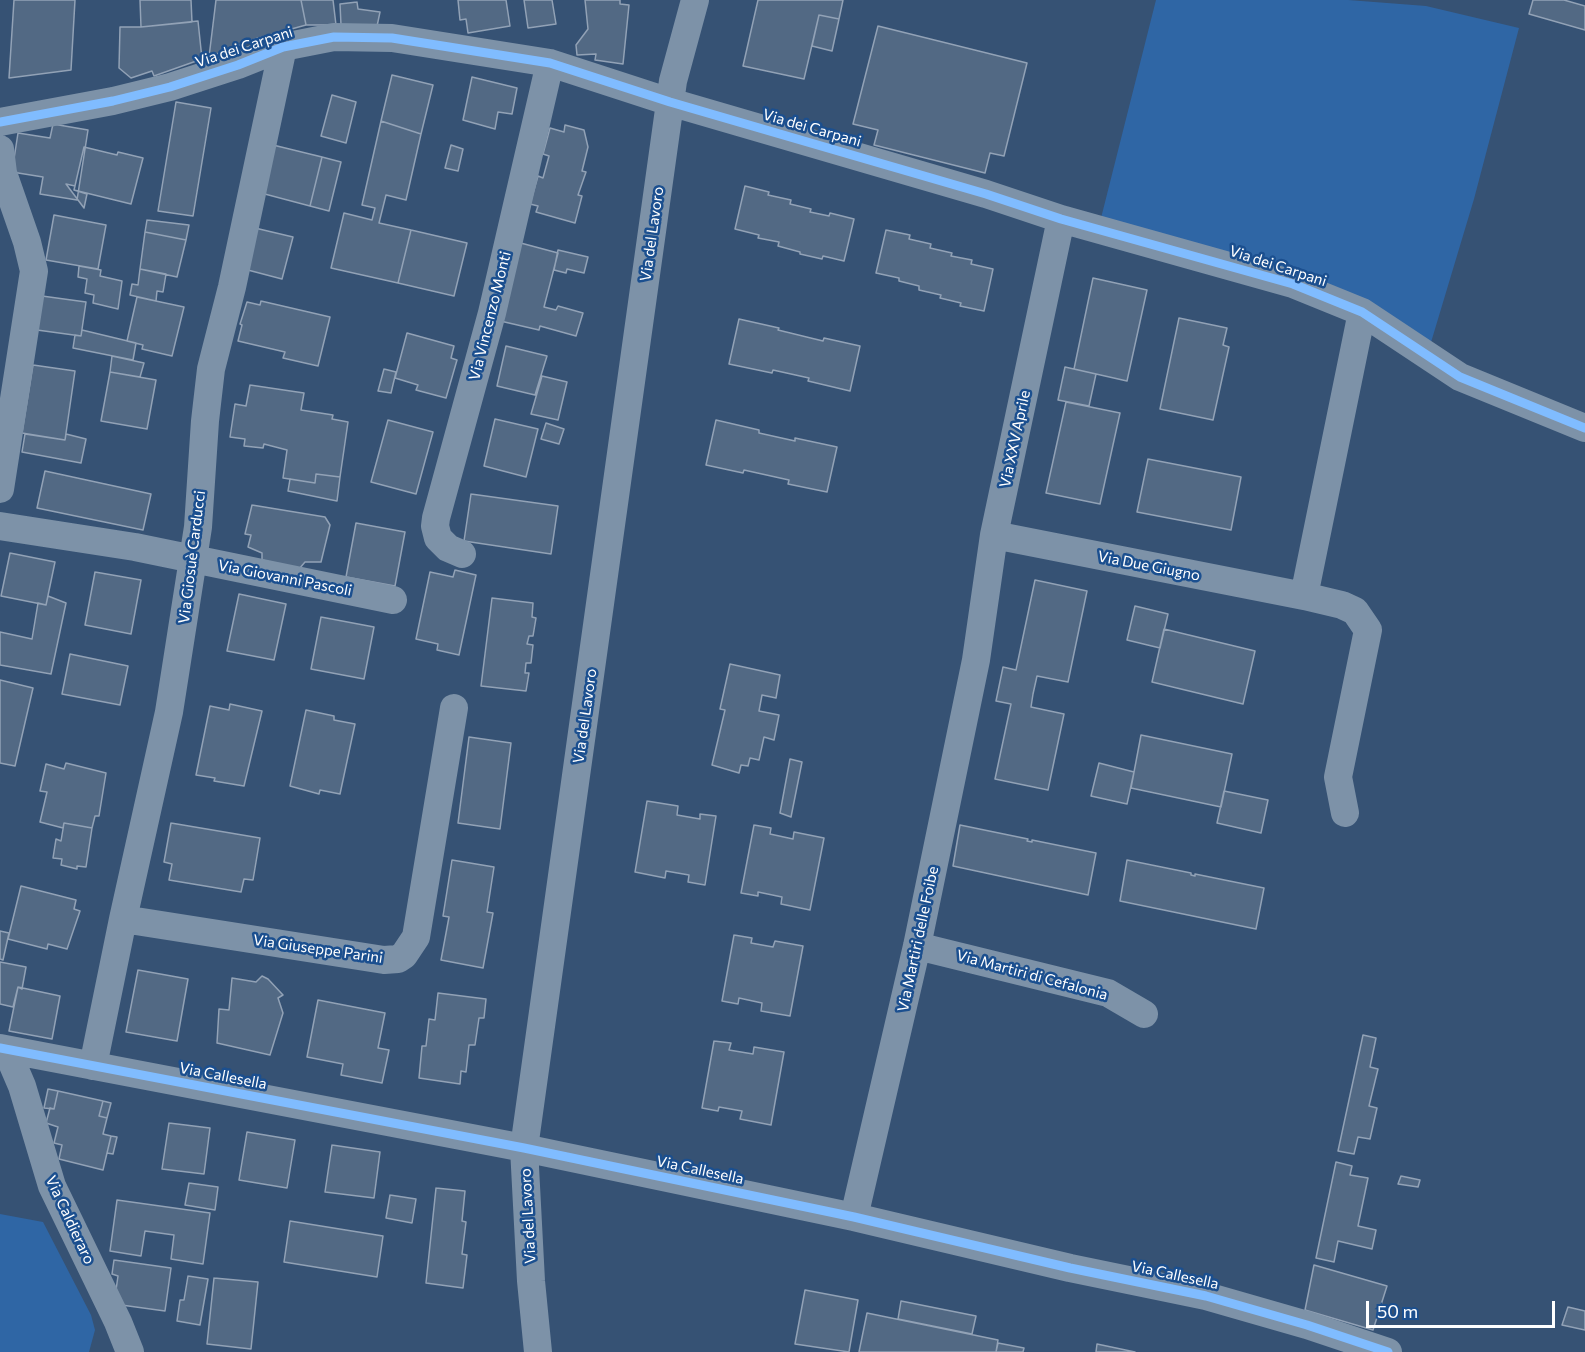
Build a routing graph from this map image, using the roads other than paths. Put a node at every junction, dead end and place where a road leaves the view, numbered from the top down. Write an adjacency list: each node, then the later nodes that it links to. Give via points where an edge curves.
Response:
1 (675, 0): 5 (street, Via del Lavoro)
2 (695, 0): 5 (street, Via del Lavoro)
3 (283, 47): 4 (street, Via dei Carpani, via 334,38 392,38); 6 (street, Via dei Carpani, via 170,87); 16 (street, Via Giosuè Carducci, via 211,369)
4 (550, 63): 5 (street, Via dei Carpani); 15 (street, Via Vincenzo Monti, via 492,314 436,518 436,533 441,542)
5 (672, 91): 8 (street, Via dei Carpani); 27 (street, Via del Lavoro)
6 (0, 122)
7 (0, 149): 10 (street, via 3,173 33,271)
8 (1061, 219): 9 (street, Via dei Carpani, via 1293,284); 14 (street, Via XXV Aprile)
9 (1362, 312): 11 (street, Via dei Carpani, via 1461,377); 17 (street)
10 (11, 342): 12 (street)
11 (1585, 428)
12 (0, 489)
13 (0, 526): 16 (street, Via Giovanni Pascoli)
14 (994, 535): 17 (street, Via Due Giugno); 19 (street, Via XXV Aprile)
15 (462, 554)
16 (194, 560): 18 (street, Via Giovanni Pascoli); 22 (street, Via Giosuè Carducci, via 169,712)
17 (1304, 596): 21 (street, Via Due Giugno, via 1355,611 1368,630 1338,777)
18 (393, 600)
19 (976, 660): 23 (street, Via Martiri delle Foibe)
20 (454, 708): 22 (street, Via Giuseppe Parini, via 416,937 404,955 384,960)
21 (1345, 813)
22 (123, 919): 26 (street, Via Giosuè Carducci)
23 (917, 946): 24 (street, Via Martiri di Cefalonia, via 1108,993); 28 (street, Via Martiri delle Foibe)
24 (1144, 1014)
25 (3, 1049): 26 (street, Via Callesella); 29 (street, Via Caldieraro, via 22,1086 52,1186)
26 (93, 1066): 27 (street, Via Callesella)
27 (524, 1148): 28 (street, Via Callesella); 30 (street, Via del Lavoro)
28 (854, 1217): 31 (street, Via Callesella, via 1206,1296)
29 (130, 1352)
30 (538, 1352)
31 (1388, 1352)

